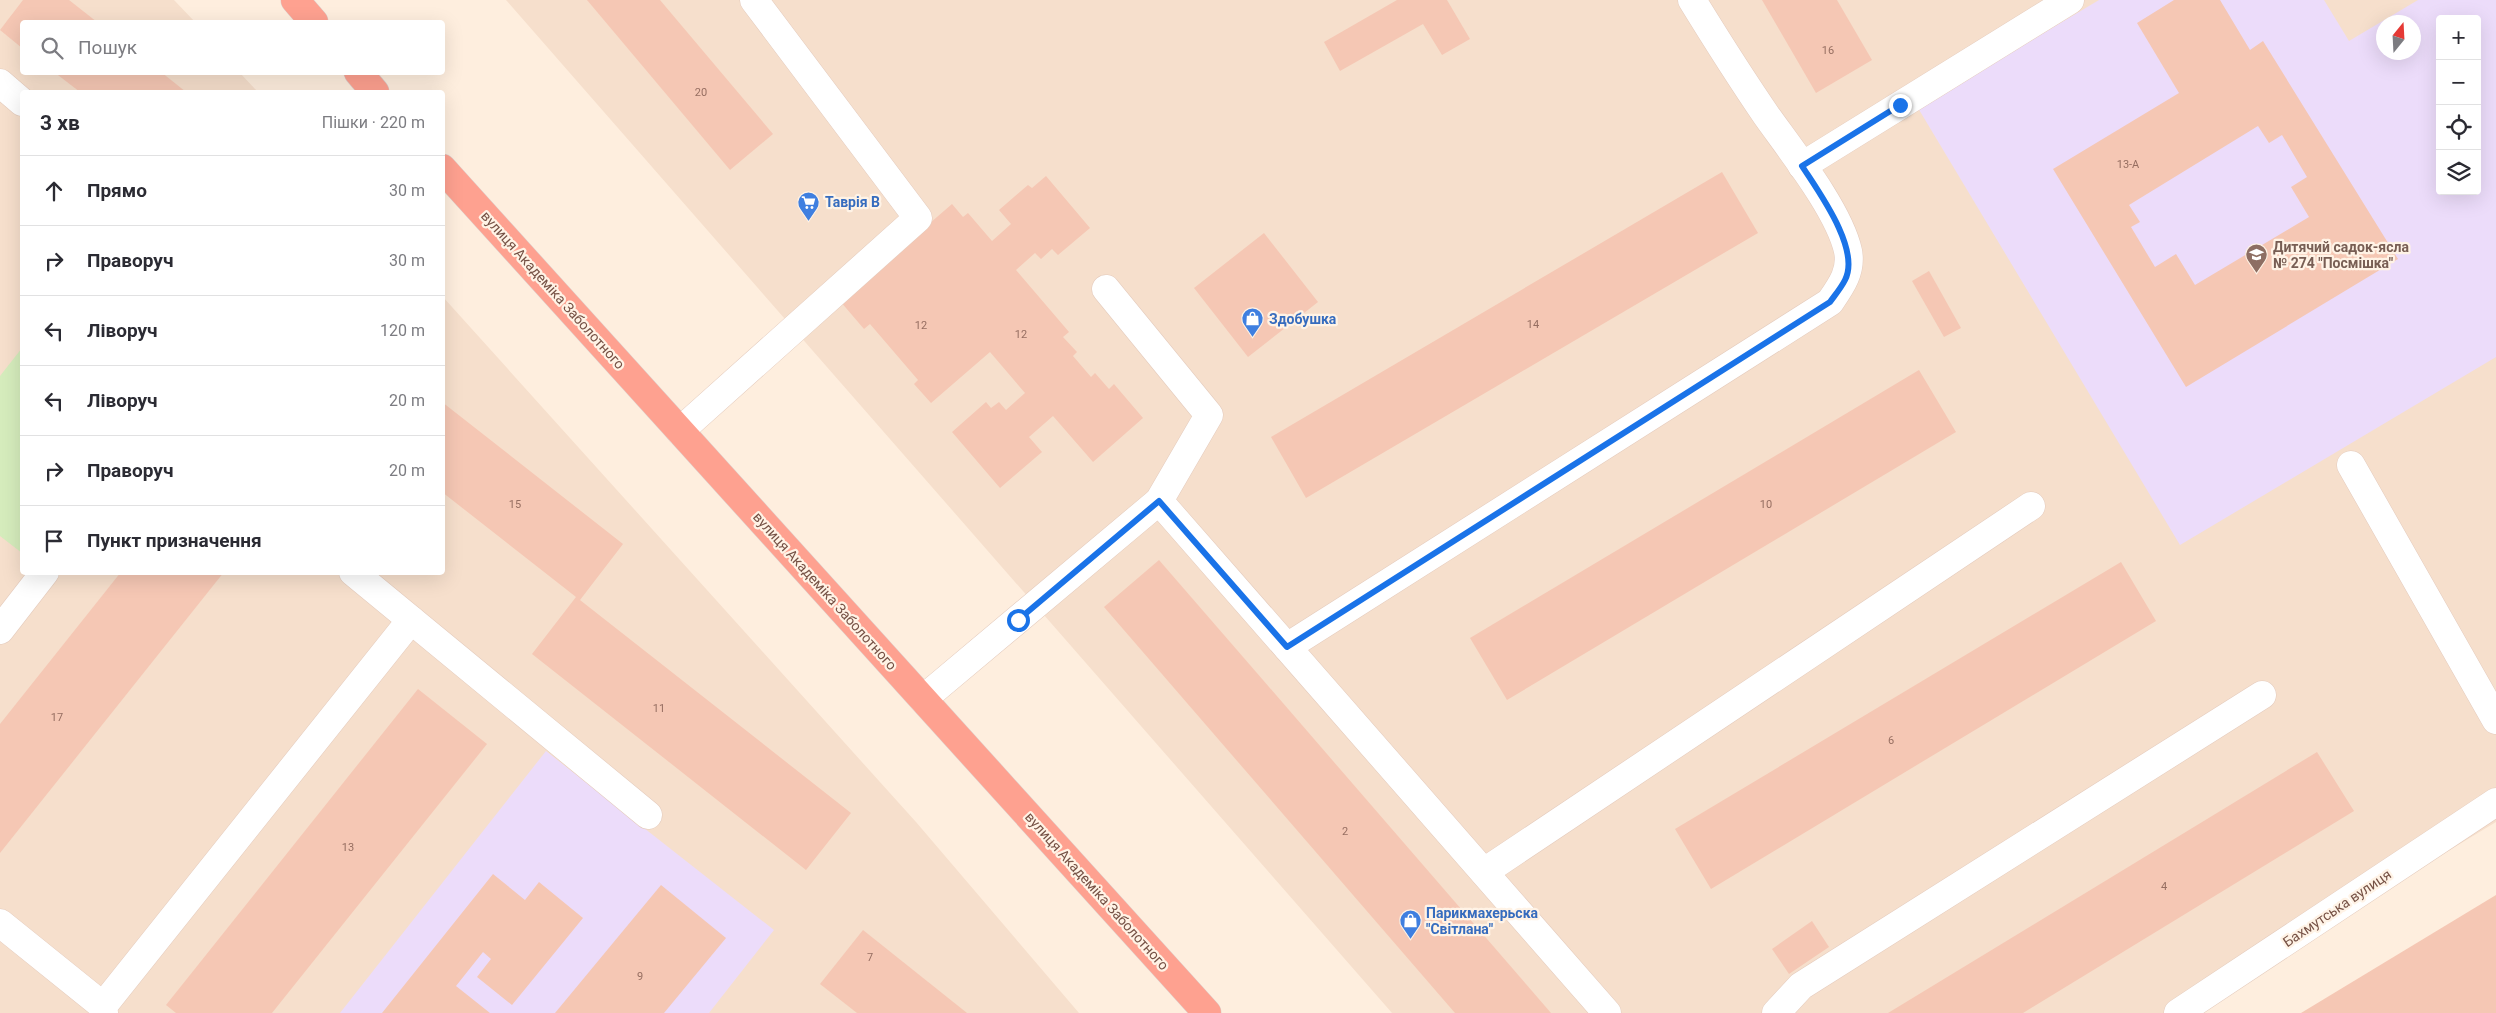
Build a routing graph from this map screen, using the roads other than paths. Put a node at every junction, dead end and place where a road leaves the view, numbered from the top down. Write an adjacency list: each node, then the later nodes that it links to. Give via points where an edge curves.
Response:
1 (295, 0): 5 (highway)
2 (754, 0): 13 (street, via 918,218)
3 (1692, 0): 10 (street, via 1739,76)
4 (2070, 0): 10 (street)
5 (312, 20)
6 (361, 75): 8 (highway)
7 (0, 84): 9 (street)
8 (373, 90)
9 (20, 100)
10 (1802, 166): 21 (street, via 1835,218 1848,252 1846,278 1830,302)
11 (445, 171): 13 (highway, вулиця Академіка Заболотного)
12 (1106, 289): 15 (street, via 1209,414)
13 (680, 431): 23 (highway, вулиця Академіка Заболотного)
14 (2351, 465): 24 (street)
15 (1159, 501): 21 (street); 23 (street)
16 (2031, 506): 27 (street)
17 (43, 575): 20 (street)
18 (357, 575): 19 (street)
19 (411, 620): 26 (street); 29 (street)
20 (2, 624)
21 (1287, 647): 27 (street)
22 (2262, 695): 32 (street, via 1801,986)
23 (923, 699): 30 (highway, вулиця Академіка Заболотного)
24 (2496, 720)
25 (2496, 802): 33 (street, Бахмутська вулиця)
26 (648, 814)
27 (1484, 872): 31 (street)
28 (0, 923): 29 (street)
29 (103, 1009)
30 (1207, 1013)
31 (1607, 1013)
32 (1776, 1013)
33 (2178, 1013)

